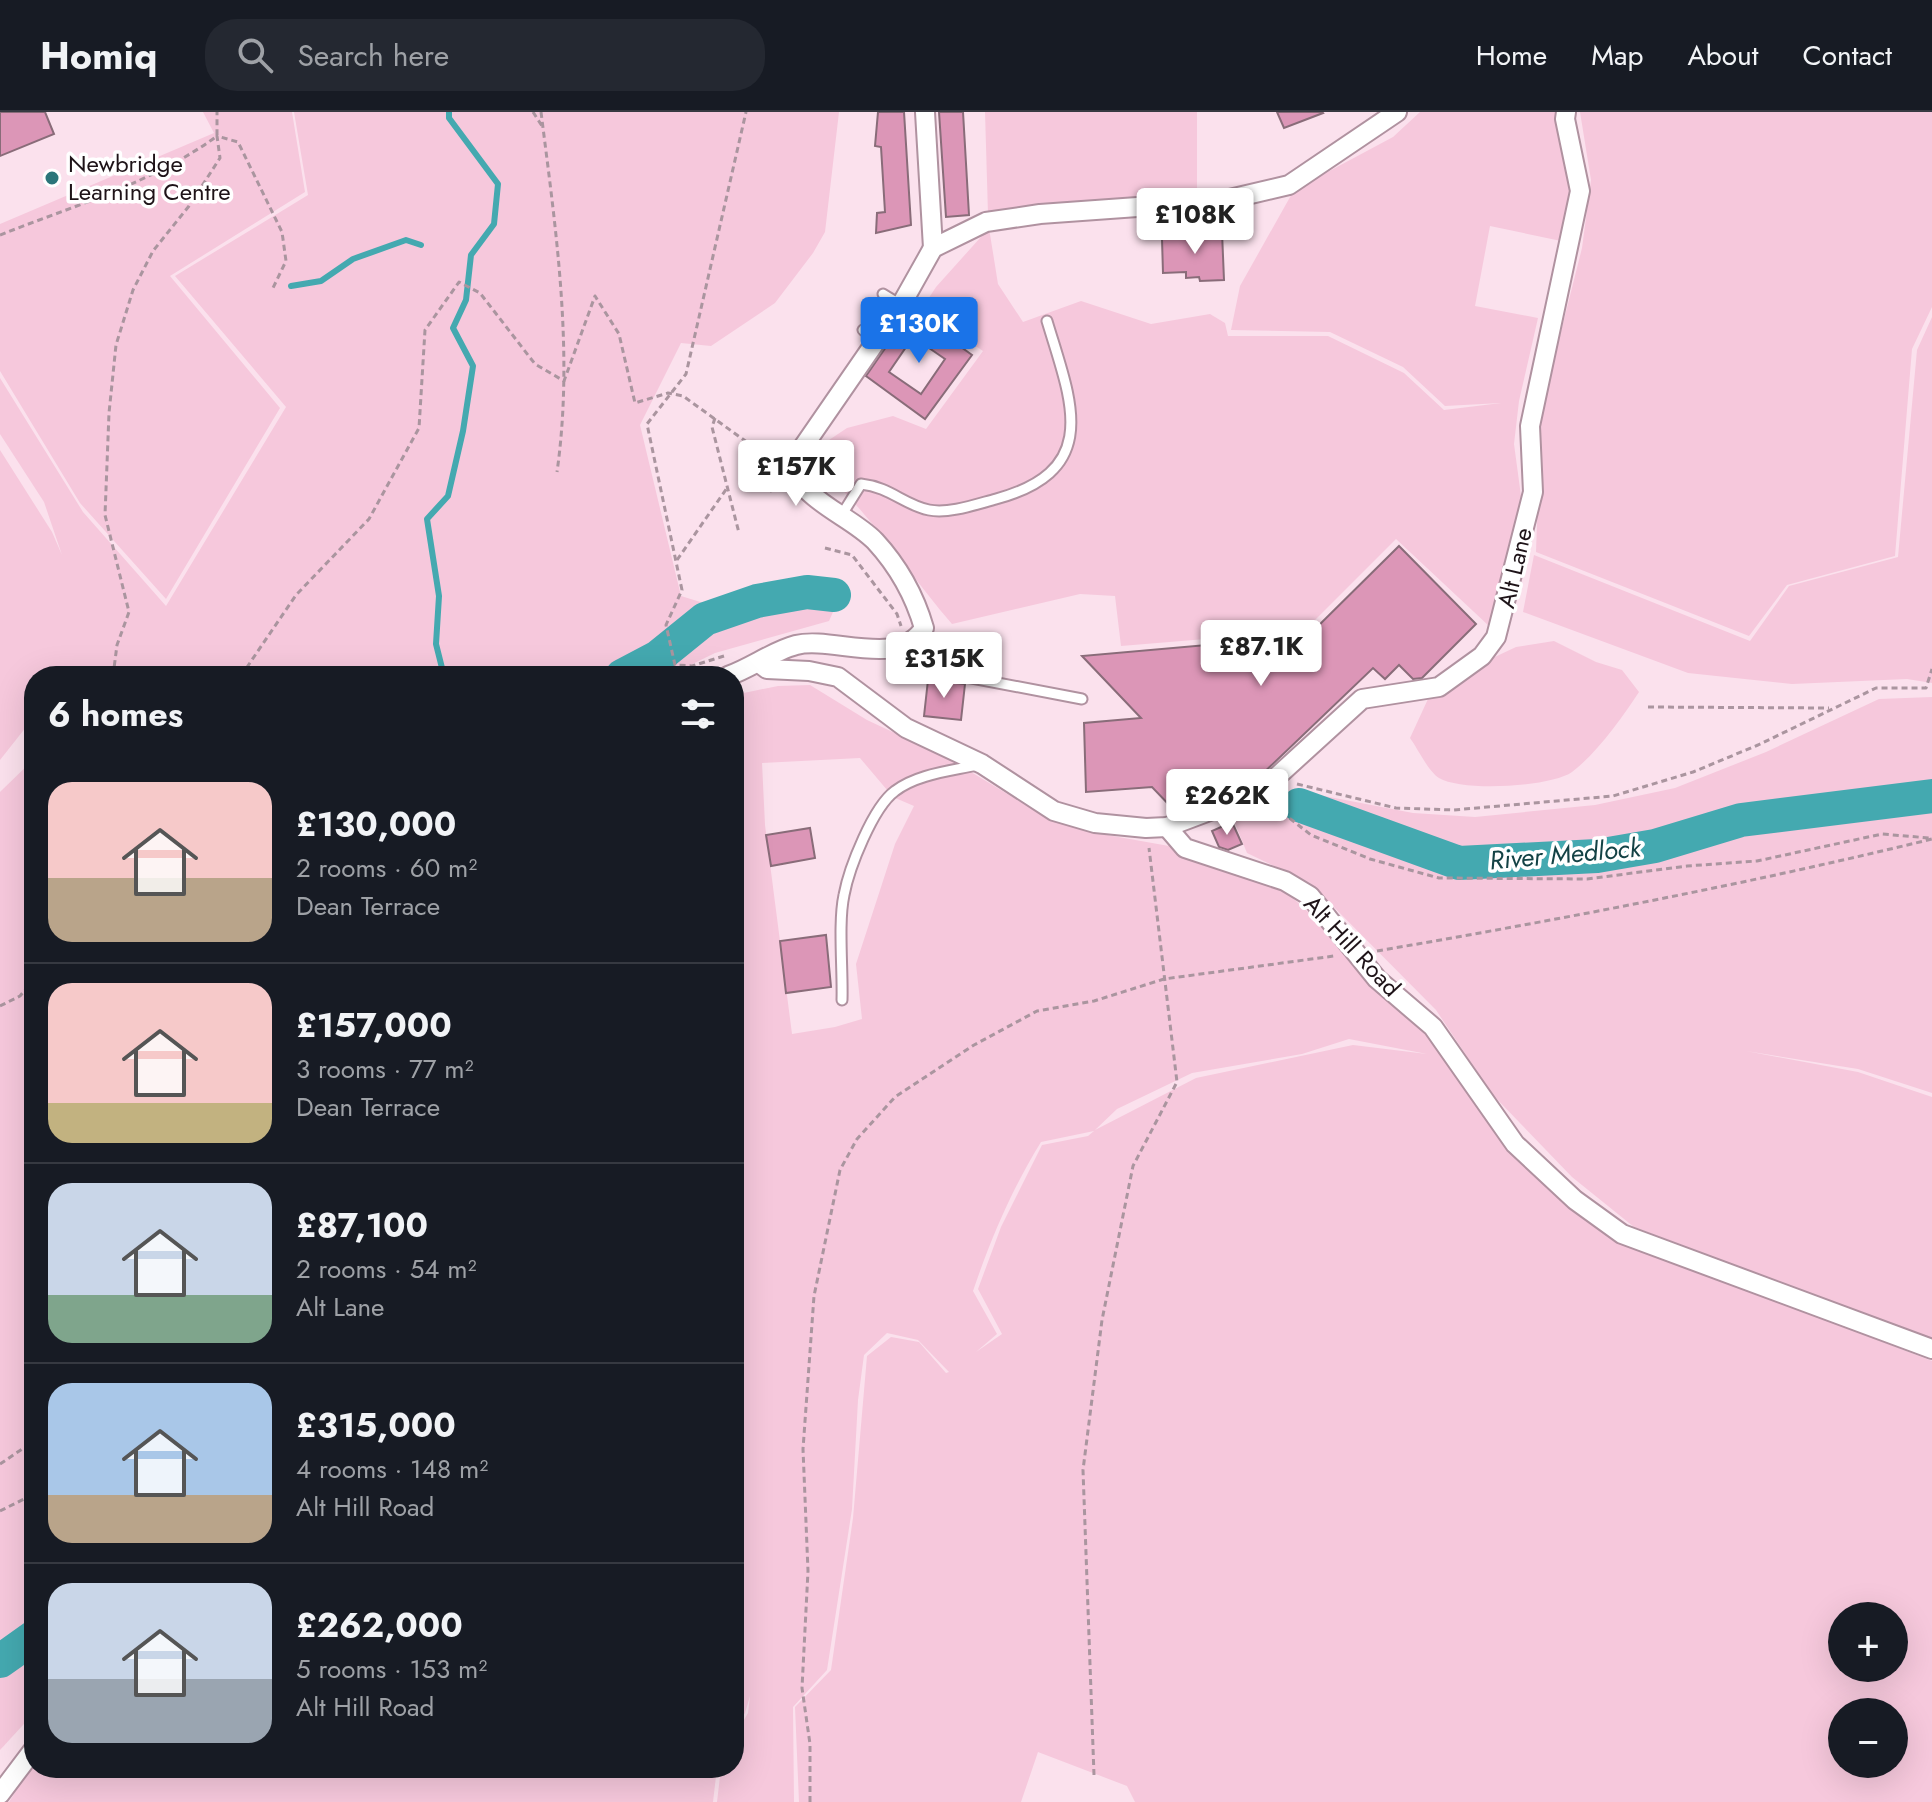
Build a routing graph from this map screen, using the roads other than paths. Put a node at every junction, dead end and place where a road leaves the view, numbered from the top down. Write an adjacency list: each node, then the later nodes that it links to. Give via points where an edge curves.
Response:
1 (925, 112): 4 (street)
2 (1397, 112): 4 (street, via 1289,185 1221,201 986,222)
3 (1566, 112): 14 (street, Alt Lane, via 1580,191 1530,426 1533,492 1496,637 1482,656 1439,687 1362,699 1260,792)
4 (933, 248): 6 (street)
5 (883, 294): 6 (lane)
6 (901, 305): 8 (street, via 870,335 798,463 802,484)
7 (1047, 321): 8 (lane, via 1072,413 1069,446 1053,473 1014,494 930,511 882,486 861,484)
8 (841, 516): 9 (street, via 874,541 916,600 924,628 917,640)
9 (894, 647): 10 (street, via 808,644); 12 (lane, via 919,668)
10 (759, 663): 11 (street); 13 (street, via 767,669 838,677 906,728)
11 (744, 666)
12 (1082, 699)
13 (982, 764): 14 (street, via 1075,819); 15 (lane, via 901,787 867,831 844,896)
14 (1167, 827): 16 (street, Alt Hill Road, via 1185,848 1285,881 1310,896 1377,979 1433,1027 1515,1144 1575,1200 1622,1234)
15 (842, 1000)
16 (1932, 1349)
17 (24, 1762): 18 (street)
18 (0, 1794)

